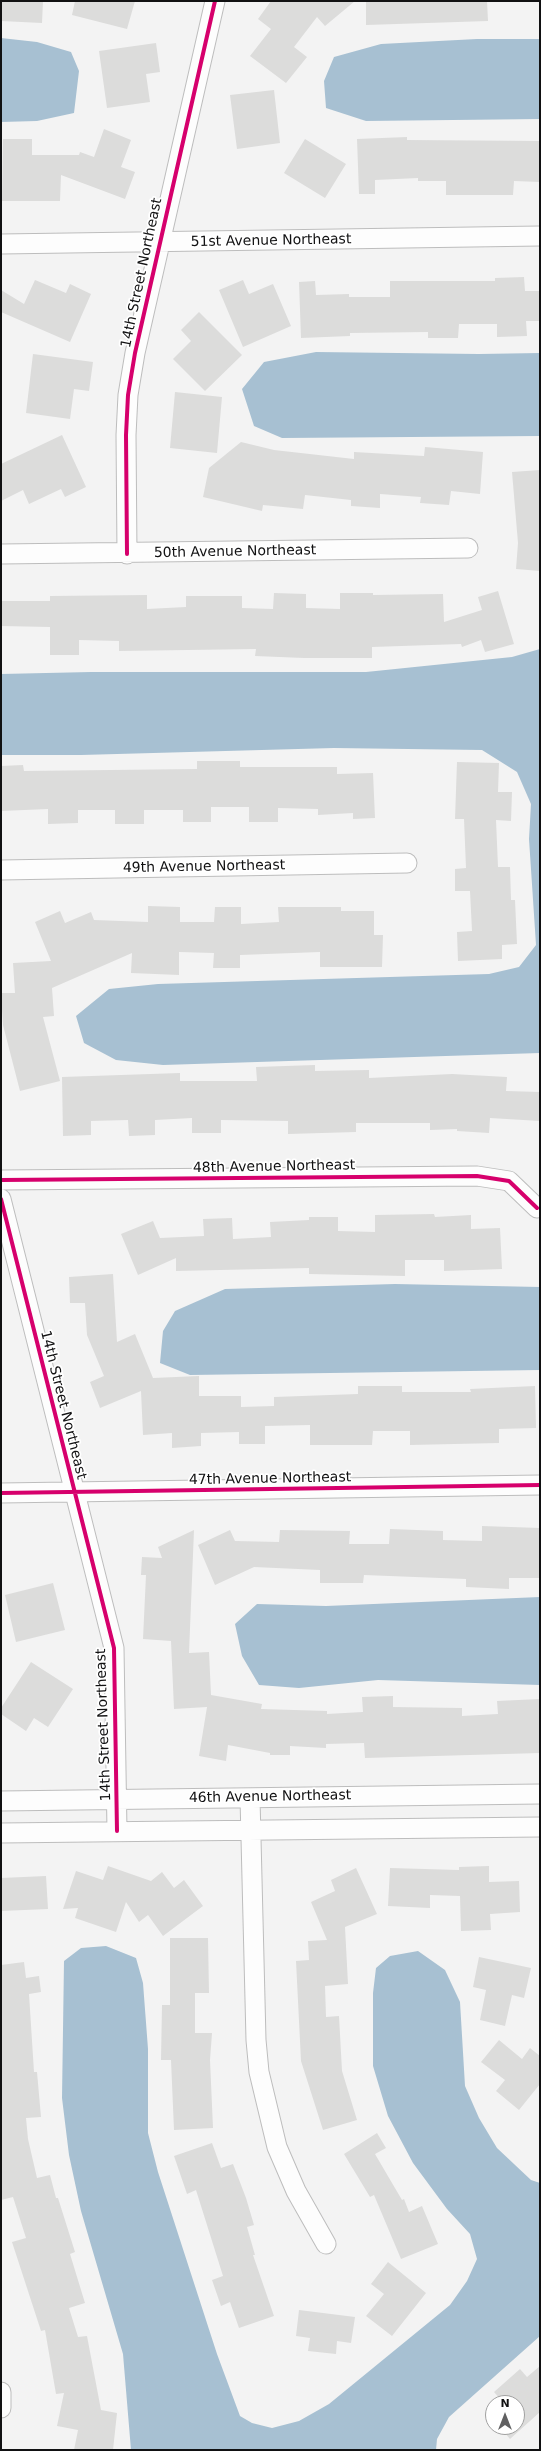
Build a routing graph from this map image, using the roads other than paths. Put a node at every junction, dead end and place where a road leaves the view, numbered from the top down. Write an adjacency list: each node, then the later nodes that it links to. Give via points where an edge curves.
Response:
1 (215, 1): 3 (street, 14th Street Northeast)
2 (540, 236): 3 (street, 51st Avenue Northeast)
3 (160, 243): 4 (street, 51st Avenue Northeast); 7 (street, 14th Street Northeast, via 128,395)
4 (1, 244)
5 (468, 548): 7 (street, 50th Avenue Northeast)
6 (1, 554): 7 (street, 50th Avenue Northeast)
7 (127, 554)
8 (406, 863): 9 (street, 49th Avenue Northeast)
9 (1, 870)
10 (1, 1180): 12 (street, 48th Avenue Northeast, via 476,1176 508,1181)
11 (1, 1199): 15 (street, 14th Street Northeast)
12 (537, 1208)
13 (540, 1485): 15 (street, 47th Avenue Northeast)
14 (1, 1493): 15 (street, 47th Avenue Northeast)
15 (74, 1493): 18 (street, 14th Street Northeast, via 114,1648)
16 (540, 1794): 17 (street, 46th Avenue Northeast)
17 (250, 1798): 18 (street, 46th Avenue Northeast); 21 (street)
18 (118, 1799): 19 (street, 46th Avenue Northeast); 22 (street, 14th Street Northeast)
19 (1, 1801)
20 (540, 1826): 21 (street)
21 (251, 1830): 22 (street); 24 (street, via 259,2072 278,2147 296,2191)
22 (117, 1831): 23 (street)
23 (1, 1833)
24 (326, 2244)
25 (1, 2392): 26 (street)
26 (1, 2408)

